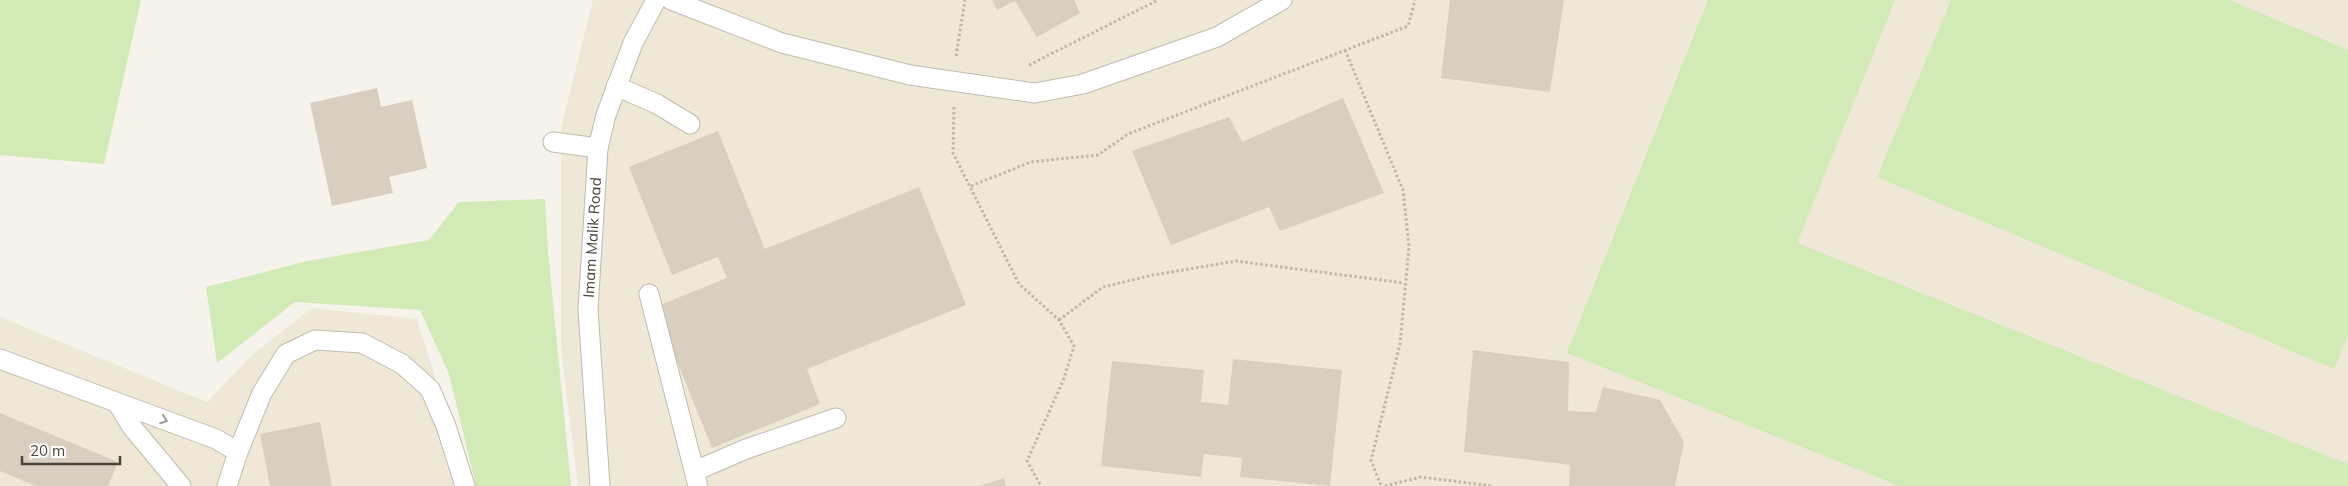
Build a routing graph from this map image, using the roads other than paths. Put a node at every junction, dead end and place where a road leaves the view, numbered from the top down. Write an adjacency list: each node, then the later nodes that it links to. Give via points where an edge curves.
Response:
1 (656, 0): 4 (lane, Imam Malik Road, via 633,43)
2 (671, 0): 3 (lane, via 782,43 910,75 1035,93 1083,84 1217,37)
3 (1282, 0)
4 (616, 86): 5 (lane, via 657,104); 7 (lane, Imam Malik Road)
5 (690, 124)
6 (553, 142): 7 (lane)
7 (598, 148): 17 (lane, Imam Malik Road, via 588,310)
8 (649, 294): 13 (lane)
9 (0, 359): 10 (lane)
10 (118, 404): 12 (lane, one-way to 12, via 216,439); 14 (lane, via 132,428)
11 (836, 418): 13 (lane, via 746,449)
12 (238, 452): 15 (lane); 16 (lane, via 262,393 286,354 315,340 362,343 402,364 430,390)
13 (697, 478)
14 (181, 486)
15 (227, 486)
16 (466, 486)
17 (600, 486)

